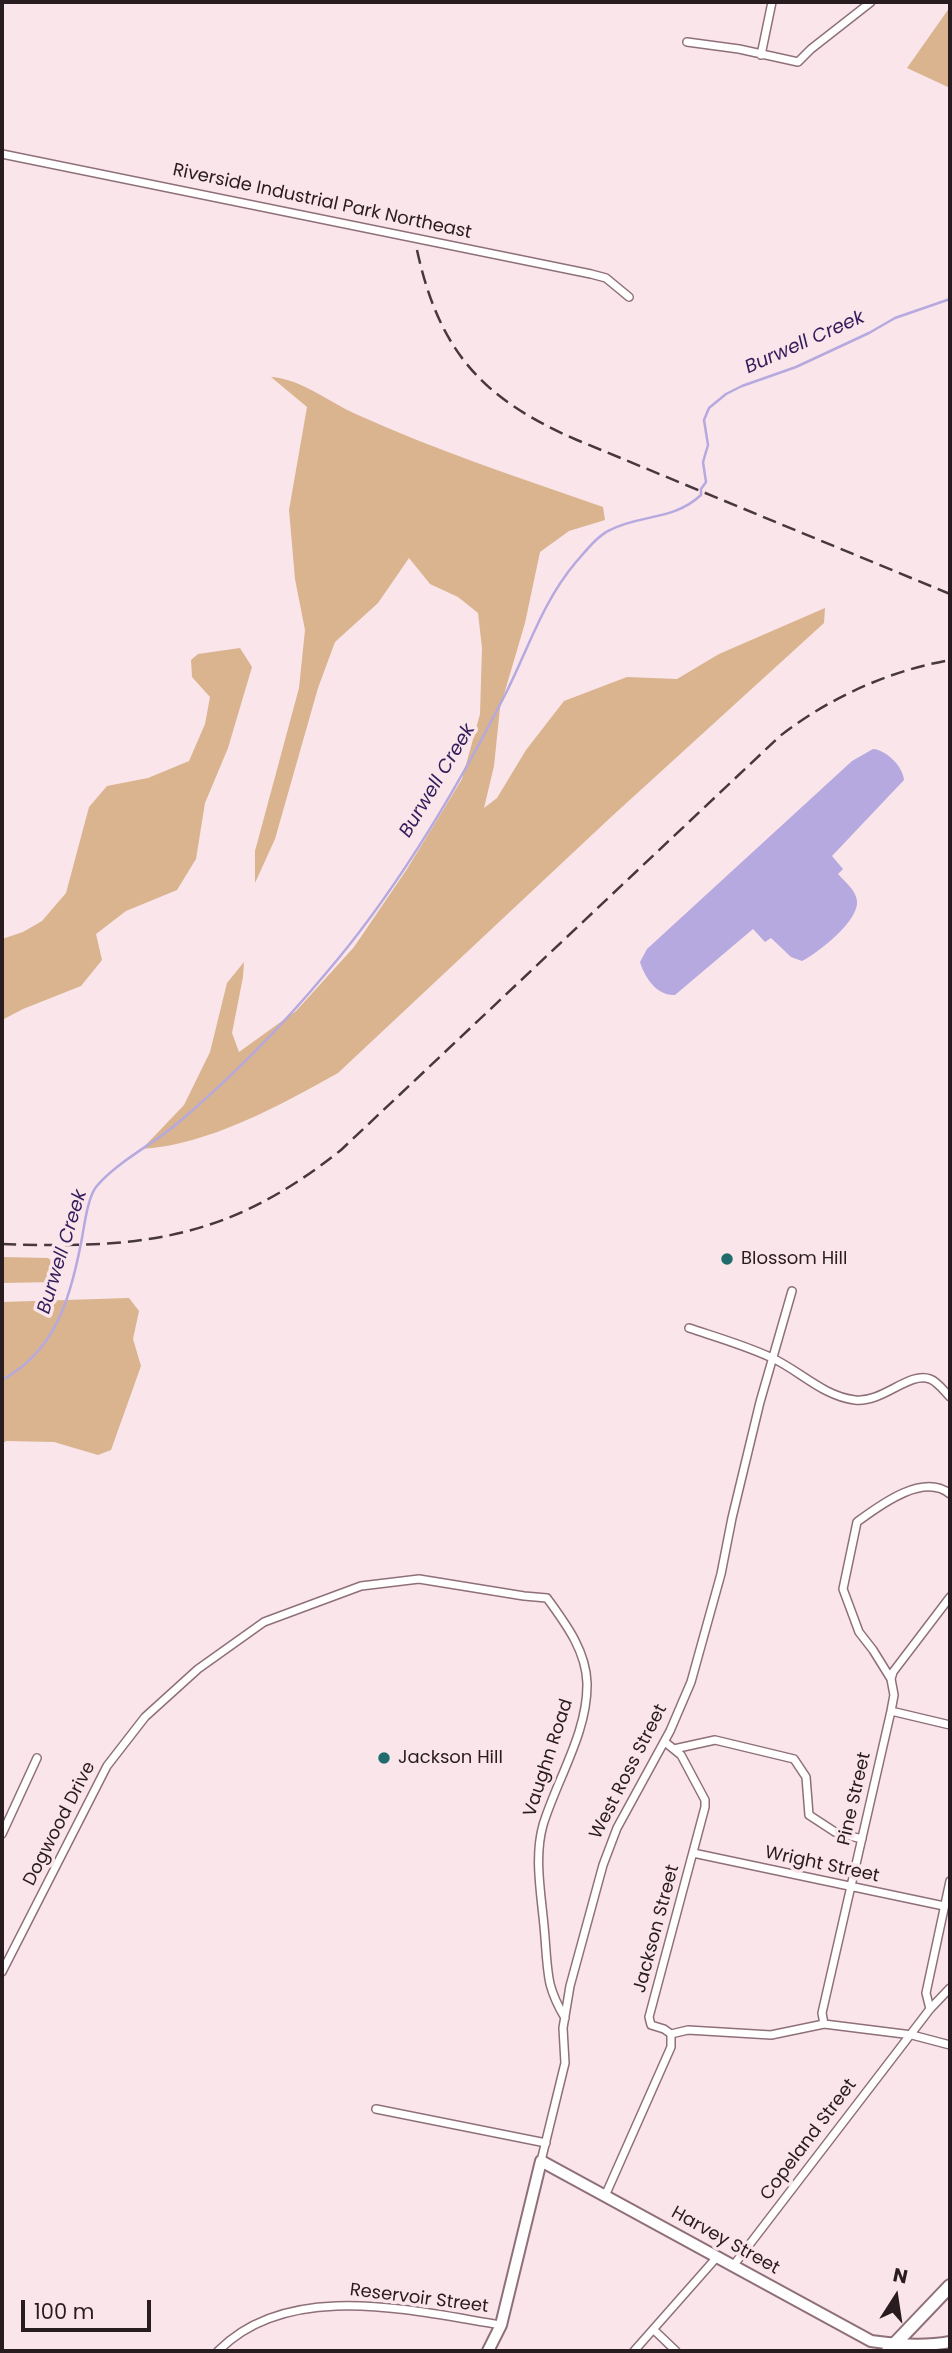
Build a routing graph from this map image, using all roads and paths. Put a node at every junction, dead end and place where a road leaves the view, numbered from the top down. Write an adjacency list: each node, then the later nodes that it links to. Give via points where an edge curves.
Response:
1 (772, 2): 4 (street)
2 (871, 2): 4 (street, via 798,62)
3 (687, 42): 4 (street)
4 (761, 55)
5 (2, 154): 6 (street, Riverside Industrial Park Northeast, via 592,274 606,278)
6 (629, 297)
7 (792, 1291): 9 (street, West Ross Street)
8 (689, 1328): 9 (street)
9 (771, 1357): 10 (street, via 850,1399 875,1398 913,1378 935,1383); 17 (street, West Ross Street, via 709,1625)
10 (950, 1396)
11 (948, 1489): 14 (street, via 919,1487 890,1497 858,1522 843,1589 859,1632)
12 (950, 1597): 14 (street)
13 (547, 1598): 26 (street, Dogwood Drive, via 419,1579 361,1586 264,1622 198,1669 145,1717 107,1766); 29 (street, Vaughn Road, via 572,1633 587,1684 576,1736 542,1828 540,1854 551,1986)
14 (891, 1679): 15 (street, Pine Street)
15 (891, 1711): 16 (street); 21 (street, Pine Street)
16 (950, 1726)
17 (665, 1742): 18 (street, Jackson Street); 29 (street, West Ross Street, via 609,1845)
18 (674, 1749): 21 (street, via 715,1740 794,1759 806,1777 809,1815 835,1832); 22 (street, Jackson Street, via 705,1801)
19 (37, 1758): 20 (street)
20 (2, 1834)
21 (862, 1839): 24 (street, Pine Street)
22 (693, 1853): 24 (street, Wright Street); 31 (street, Jackson Street, via 649,2017 651,2025)
23 (950, 1884): 25 (street)
24 (852, 1887): 25 (street, Wright Street); 30 (street, Pine Street, via 822,2013)
25 (944, 1906): 28 (street, via 926,1993)
26 (2, 1972)
27 (950, 1988): 28 (street, Copeland Street)
28 (930, 2010): 32 (street, Copeland Street)
29 (565, 2018): 35 (street, West Ross Street, via 565,2063)
30 (824, 2024): 31 (street, via 771,2035 688,2030); 32 (street)
31 (671, 2034): 37 (street, via 671,2047)
32 (912, 2035): 33 (street); 39 (street, Copeland Street)
33 (950, 2045)
34 (376, 2109): 35 (street)
35 (546, 2143): 36 (street, West Ross Street)
36 (541, 2161): 37 (street, Harvey Street); 41 (street, West Ross Street)
37 (606, 2196): 38 (street, Harvey Street)
38 (717, 2257): 39 (street, Harvey Street); 42 (street)
39 (733, 2266): 44 (street, Harvey Street)
40 (950, 2286): 44 (main road)
41 (501, 2325): 45 (street, Reservoir Street, via 352,2305 317,2308 267,2319); 46 (street, West Ross Street)
42 (654, 2330): 47 (street); 48 (street)
43 (950, 2342): 44 (street, Harvey Street)
44 (891, 2348)
45 (218, 2351)
46 (488, 2351)
47 (634, 2351)
48 (676, 2351)

